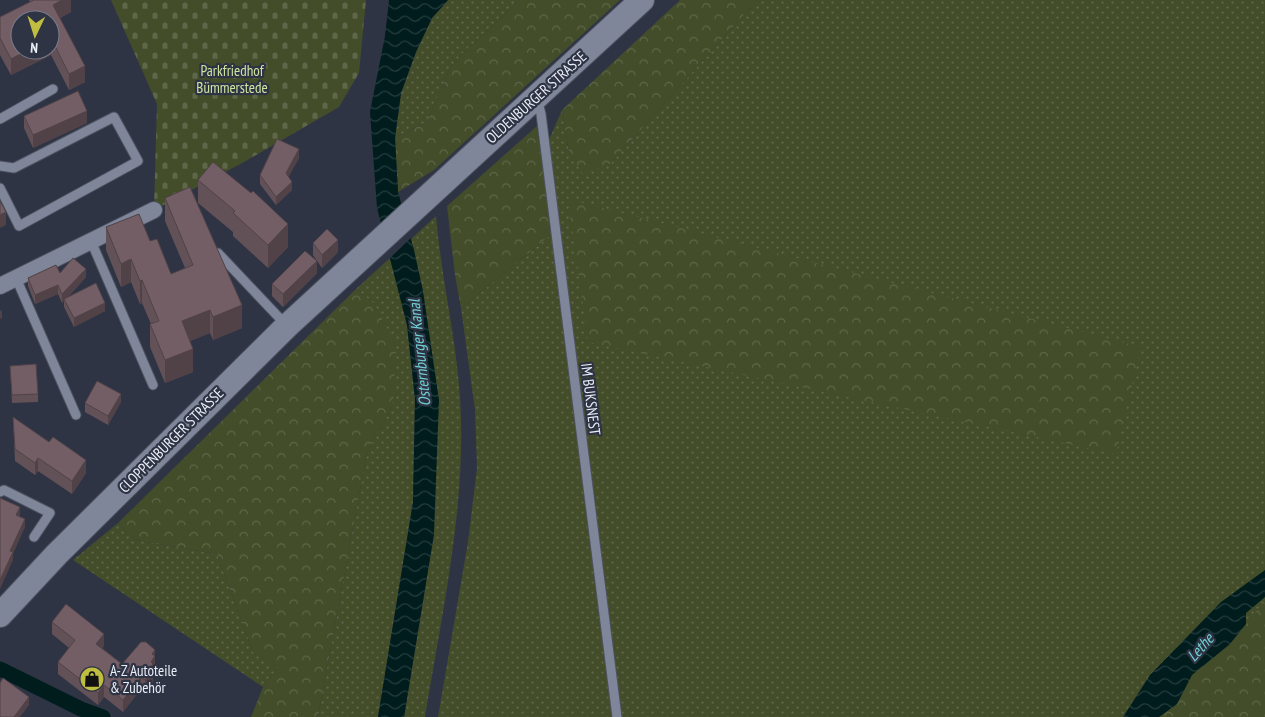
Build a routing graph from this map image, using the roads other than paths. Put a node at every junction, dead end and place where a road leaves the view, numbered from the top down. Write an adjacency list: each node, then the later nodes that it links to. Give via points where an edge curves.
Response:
1 (642, 0): 3 (main road, OLDENBURGER STRASSE)
2 (53, 89): 4 (lane)
3 (534, 91): 10 (main road, OLDENBURGER STRASSE, via 431,194); 19 (lane, IM BUKSNEST, via 541,114)
4 (0, 119)
5 (0, 166): 6 (lane, via 14,168 114,117 138,161 20,226)
6 (0, 188)
7 (154, 210): 8 (street)
8 (91, 241): 11 (street); 14 (lane)
9 (218, 254): 13 (lane)
10 (347, 269): 13 (main road, CLOPPENBURGER STRASSE)
11 (16, 278): 12 (street); 15 (lane)
12 (0, 286)
13 (287, 326): 18 (main road, CLOPPENBURGER STRASSE, via 57,554)
14 (153, 386)
15 (76, 415)
16 (0, 492): 17 (lane, via 4,490 50,513)
17 (34, 537)
18 (0, 615)
19 (617, 717)

